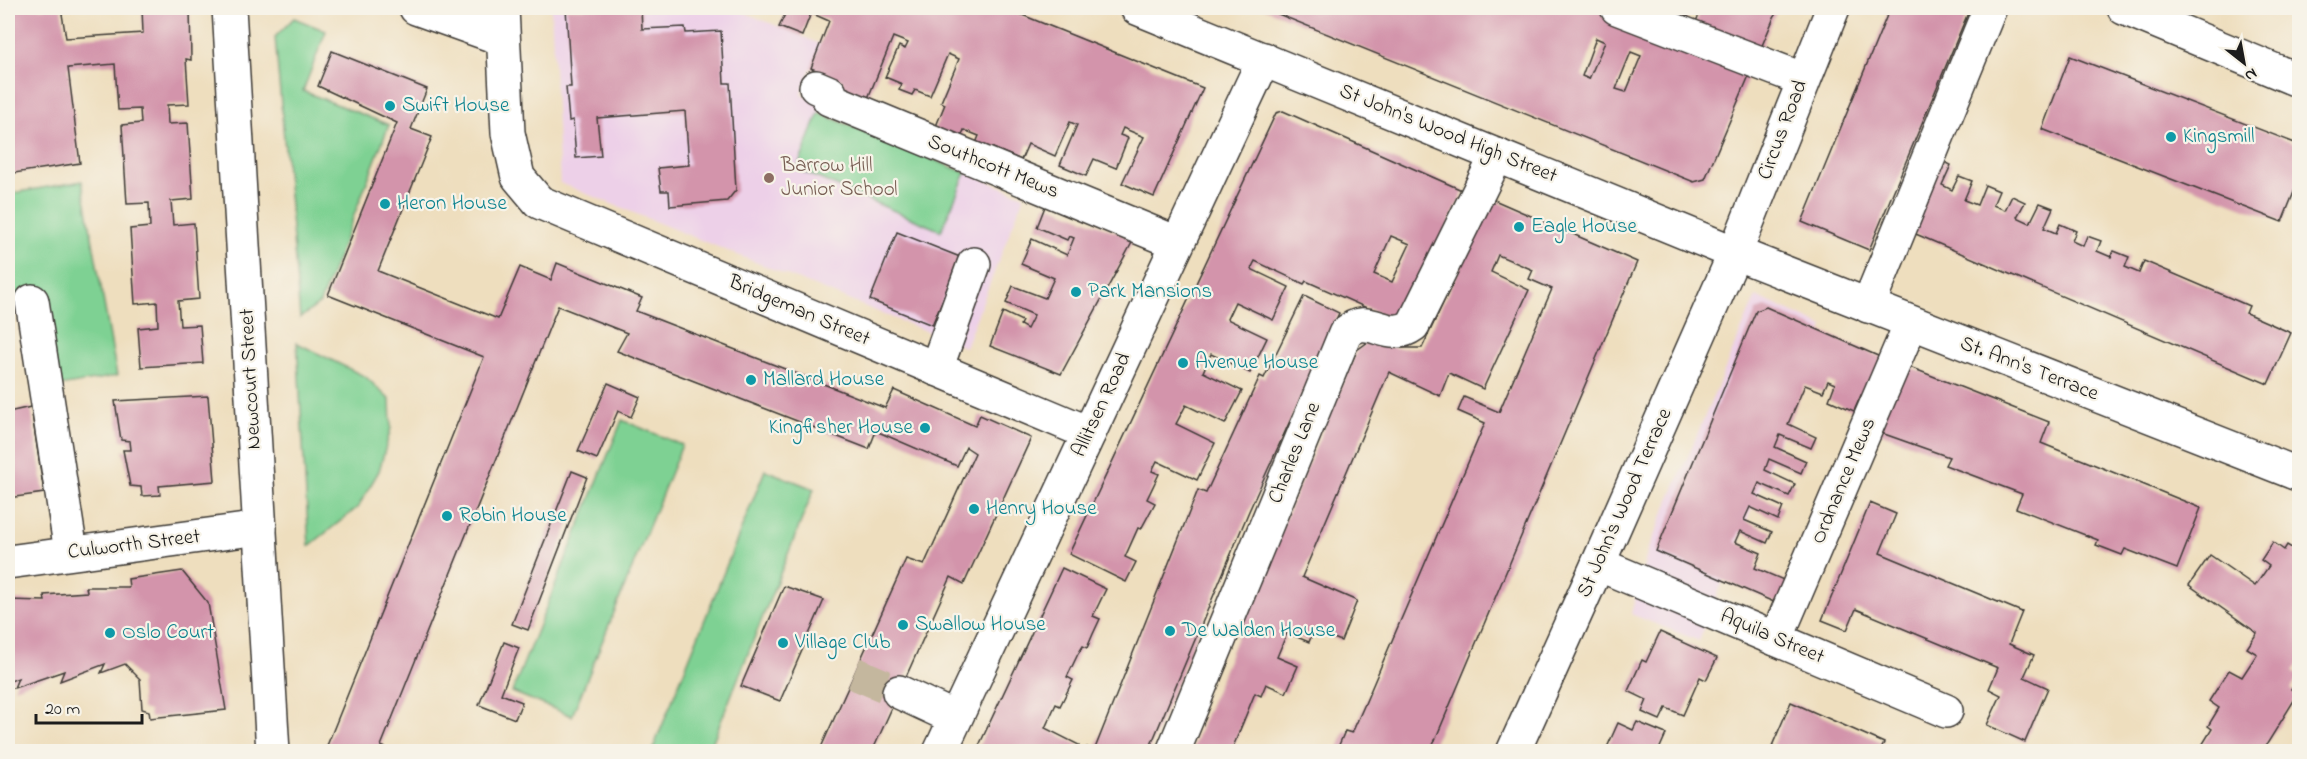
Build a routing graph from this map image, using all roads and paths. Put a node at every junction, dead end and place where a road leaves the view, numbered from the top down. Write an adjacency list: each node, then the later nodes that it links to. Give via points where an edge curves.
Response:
1 (229, 8): 23 (street, Newcourt Street)
2 (416, 8): 8 (street)
3 (1137, 8): 9 (street, St John's Wood High Street)
4 (1617, 8): 10 (street)
5 (1833, 8): 10 (street, Circus Road)
6 (1990, 8): 18 (street)
7 (2124, 8): 11 (street)
8 (503, 23): 20 (street, Bridgeman Street, via 508,133 518,177 539,202)
9 (1264, 58): 13 (street, St John's Wood High Street); 14 (street, Allitsen Road)
10 (1802, 79): 15 (street, Circus Road)
11 (2300, 81)
12 (816, 87): 14 (street, Southcott Mews, via 830,93 829,99)
13 (1497, 154): 15 (street, St John's Wood High Street); 33 (street, Charles Lane, via 1413,325 1405,332 1394,333 1364,323 1345,334)
14 (1177, 243): 21 (street, Allitsen Road)
15 (1747, 257): 18 (street, St. Ann's Terrace); 26 (street, St John's Wood Terrace)
16 (974, 264): 20 (street)
17 (32, 301): 24 (street)
18 (1868, 306): 19 (street, St. Ann's Terrace)
19 (1911, 323): 22 (street, St. Ann's Terrace); 27 (street, Ordnance Mews)
20 (936, 369): 21 (street, Bridgeman Street)
21 (1089, 433): 30 (street, Allitsen Road)
22 (2300, 475)
23 (260, 528): 24 (street, Culworth Street); 31 (street, Newcourt Street)
24 (71, 552): 25 (street, Culworth Street)
25 (8, 562)
26 (1598, 564): 27 (street, Aquila Street); 34 (street, St John's Wood Terrace)
27 (1776, 639): 29 (street, Aquila Street)
28 (899, 692): 30 (street)
29 (1946, 711)
30 (955, 718): 32 (street, Allitsen Road)
31 (273, 752)
32 (940, 752)
33 (1173, 752)
34 (1512, 752)

